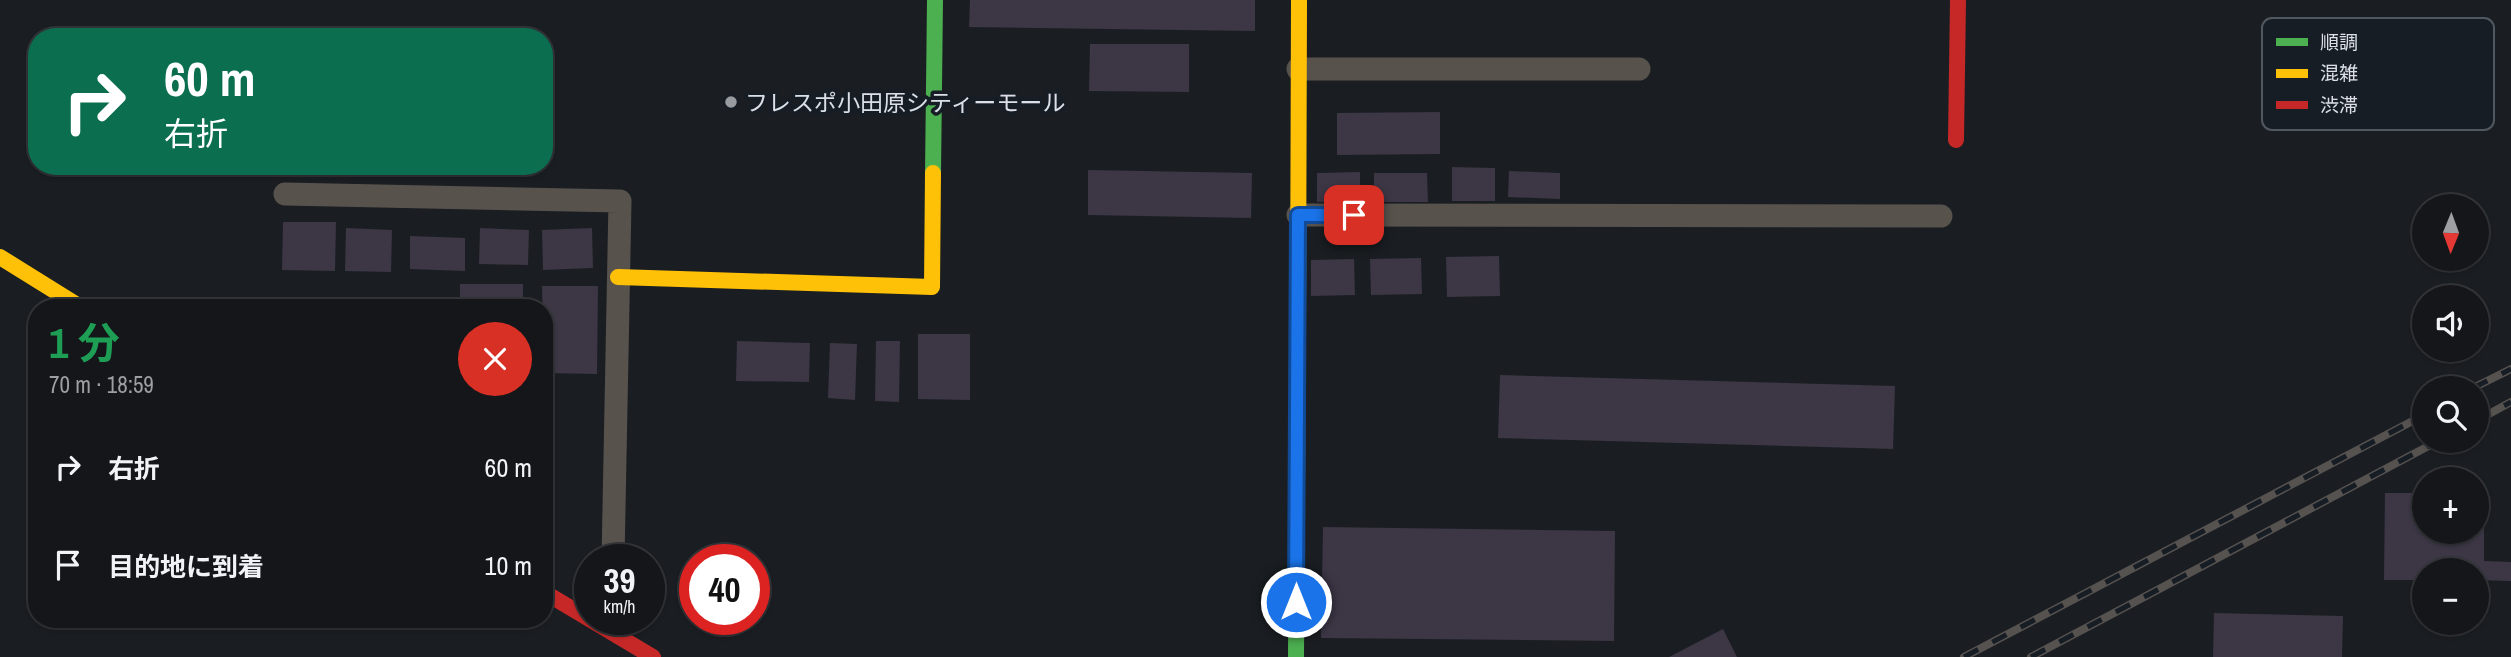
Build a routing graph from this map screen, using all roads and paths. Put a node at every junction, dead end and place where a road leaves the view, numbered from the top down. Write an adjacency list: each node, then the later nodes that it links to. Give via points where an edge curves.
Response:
1 (935, 0): 11 (street, via 932,287)
2 (1299, 0): 4 (street)
3 (1958, 0): 6 (street)
4 (1298, 69): 5 (lane); 8 (street)
5 (1639, 69)
6 (1956, 140)
7 (285, 194): 11 (lane, via 620,201)
8 (1298, 215): 9 (lane); 18 (street)
9 (1941, 216)
10 (0, 257): 12 (street)
11 (618, 278): 13 (lane)
12 (68, 299)
13 (613, 544)
14 (553, 597): 15 (street)
15 (574, 607)
16 (623, 635): 17 (street)
17 (653, 657)
18 (1296, 657)

